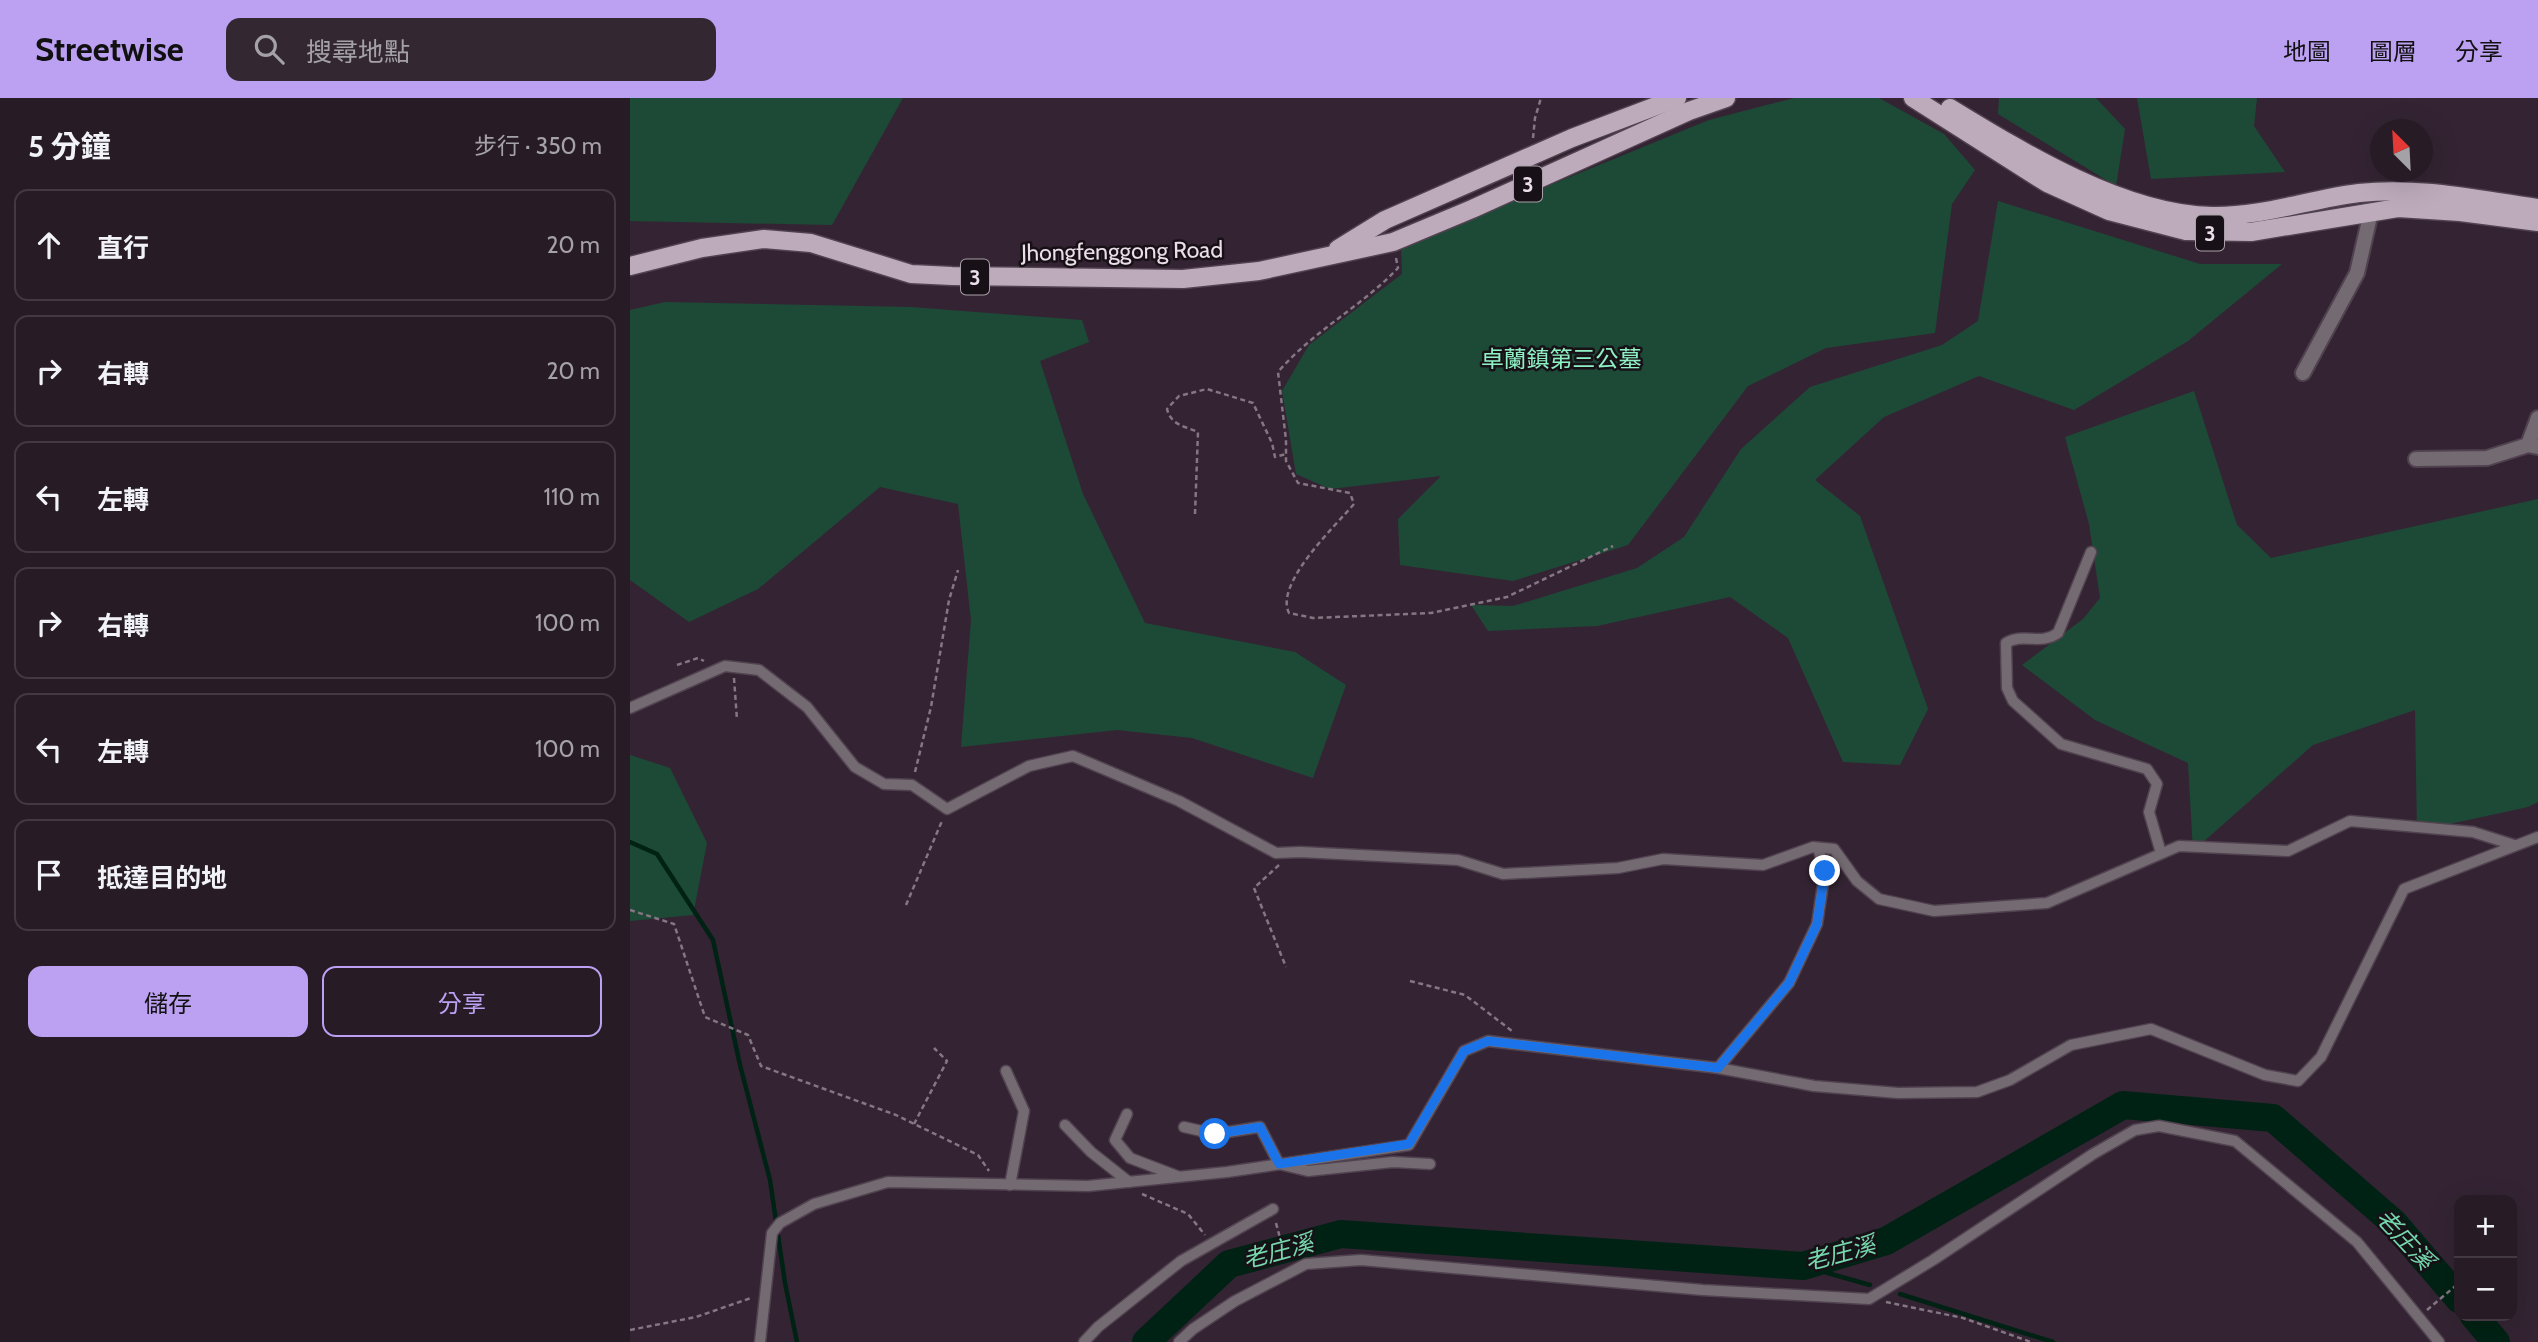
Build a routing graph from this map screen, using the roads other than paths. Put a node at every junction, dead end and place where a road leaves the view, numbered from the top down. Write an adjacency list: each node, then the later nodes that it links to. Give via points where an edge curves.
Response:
1 (1677, 98): 8 (main road, Jhongfenggong Road / 3, via 1384,220)
2 (1726, 98): 8 (main road, Jhongfenggong Road / 3, via 1393,242)
3 (1913, 98): 6 (main road, 3, via 2047,183 2109,211 2186,231 2251,232)
4 (1934, 98): 5 (main road, 3, via 2056,169 2119,197 2179,213 2236,214 2359,193 2426,191)
5 (2538, 208)
6 (2371, 212): 7 (main road, 3, via 2410,209); 10 (street, via 2357,273)
7 (2538, 222)
8 (1327, 257): 9 (main road, Jhongfenggong Road / 3, via 1259,271 1183,279 952,276 911,274 811,243 764,239 702,247)
9 (630, 266)
10 (2303, 373)
11 (2538, 418): 12 (street)
12 (2533, 446): 13 (street, via 2487,458)
13 (2416, 459)
14 (2091, 552): 19 (lane, via 2057,633 2049,640 2013,638 2006,643 2007,688 2013,701 2061,744 2147,769 2157,784 2149,812)
15 (630, 708): 18 (lane, via 725,666 760,670 807,706 855,767 884,784 912,785 947,809 1029,766 1073,756 1179,801 1276,853 1458,860 1503,874 1618,868 1663,859 1763,864)
16 (2538, 837): 17 (lane)
17 (2514, 845): 19 (lane, via 2473,832 2350,821 2288,851 2179,846); 20 (lane, via 2404,889 2321,1057 2298,1081 2265,1074 2151,1029 2071,1045 1977,1093 1814,1086)
18 (1818, 848): 19 (lane, via 1834,849 1857,881 1878,899 1934,911 2047,903); 20 (lane, via 1825,871 1817,924 1789,983)
19 (2161, 853)
20 (1718, 1068): 25 (lane, via 1488,1041 1464,1051 1409,1144)
21 (1006, 1071): 29 (lane, via 1024,1111)
22 (1127, 1114): 27 (lane, via 1115,1140 1130,1158)
23 (1065, 1125): 28 (lane)
24 (1184, 1126): 25 (lane, via 1215,1134 1260,1127)
25 (1279, 1164): 26 (lane, via 1308,1171 1393,1162); 27 (lane)
26 (1430, 1164)
27 (1181, 1177): 28 (lane)
28 (1129, 1182): 29 (lane)
29 (1010, 1185): 31 (lane, via 888,1182 814,1204 780,1223 772,1233)
30 (1273, 1209): 32 (lane, via 1181,1261)
31 (760, 1342)
32 (1084, 1342)
33 (1179, 1342): 34 (lane, via 1235,1301 1306,1264 1361,1260 1703,1290 1869,1299 2093,1154 2135,1130 2158,1126 2235,1141 2357,1242)
34 (2439, 1342)

